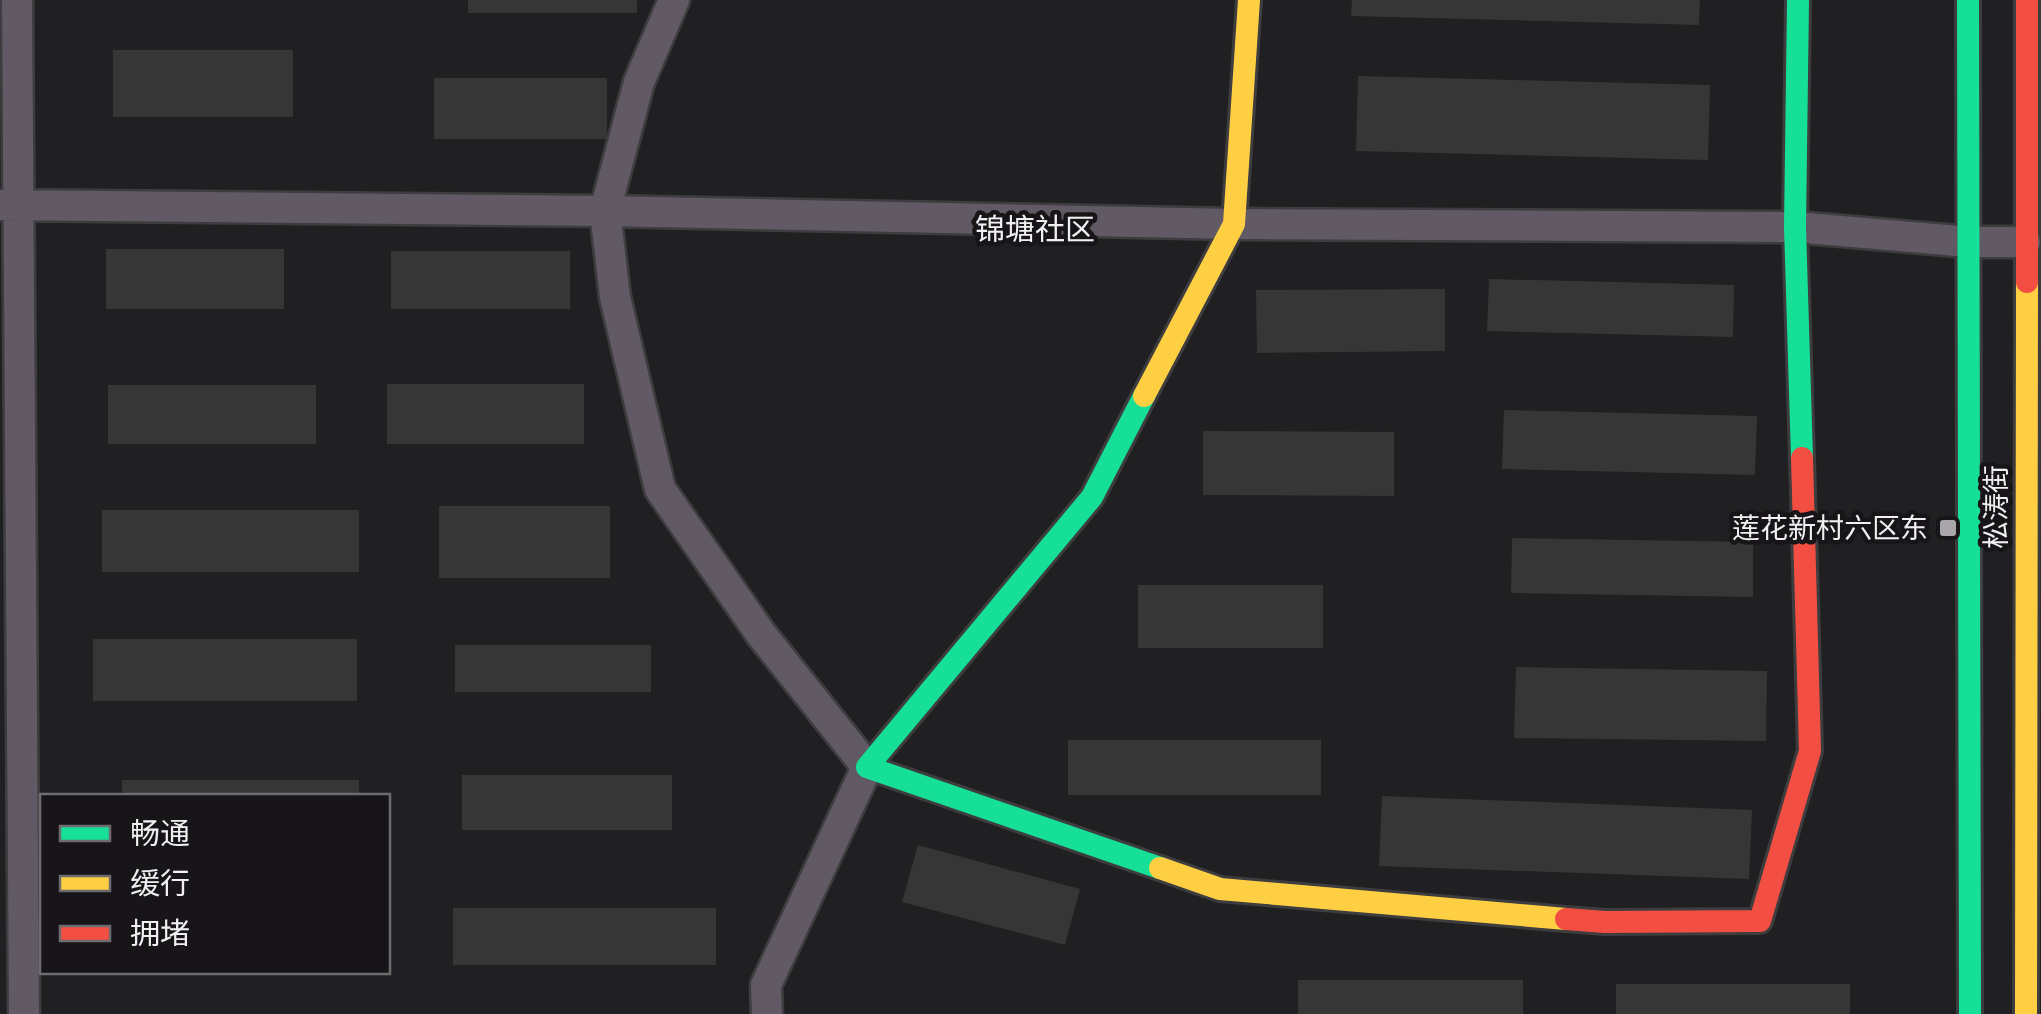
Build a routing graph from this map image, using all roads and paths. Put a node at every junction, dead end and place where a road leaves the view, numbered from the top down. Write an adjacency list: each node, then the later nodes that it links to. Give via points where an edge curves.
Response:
1 (17, 0): 7 (street)
2 (674, 0): 8 (street, via 640,82)
3 (1249, 0): 9 (street)
4 (1798, 0): 10 (street)
5 (1968, 0): 11 (street, 松涛街)
6 (2027, 0): 12 (street, 松涛街)
7 (9, 205): 8 (street); 14 (street)
8 (605, 211): 9 (street); 13 (street, via 614,297 660,489)
9 (1234, 224): 10 (street); 13 (street, via 1092,497)
10 (1795, 227): 11 (street); 13 (street, via 1810,752 1760,921 1605,922 1220,888)
11 (1969, 242): 12 (street); 16 (street, 松涛街)
12 (2025, 242): 17 (street, 松涛街)
13 (866, 767): 15 (street, via 766,985)
14 (24, 1014)
15 (767, 1014)
16 (1970, 1014)
17 (2026, 1014)

